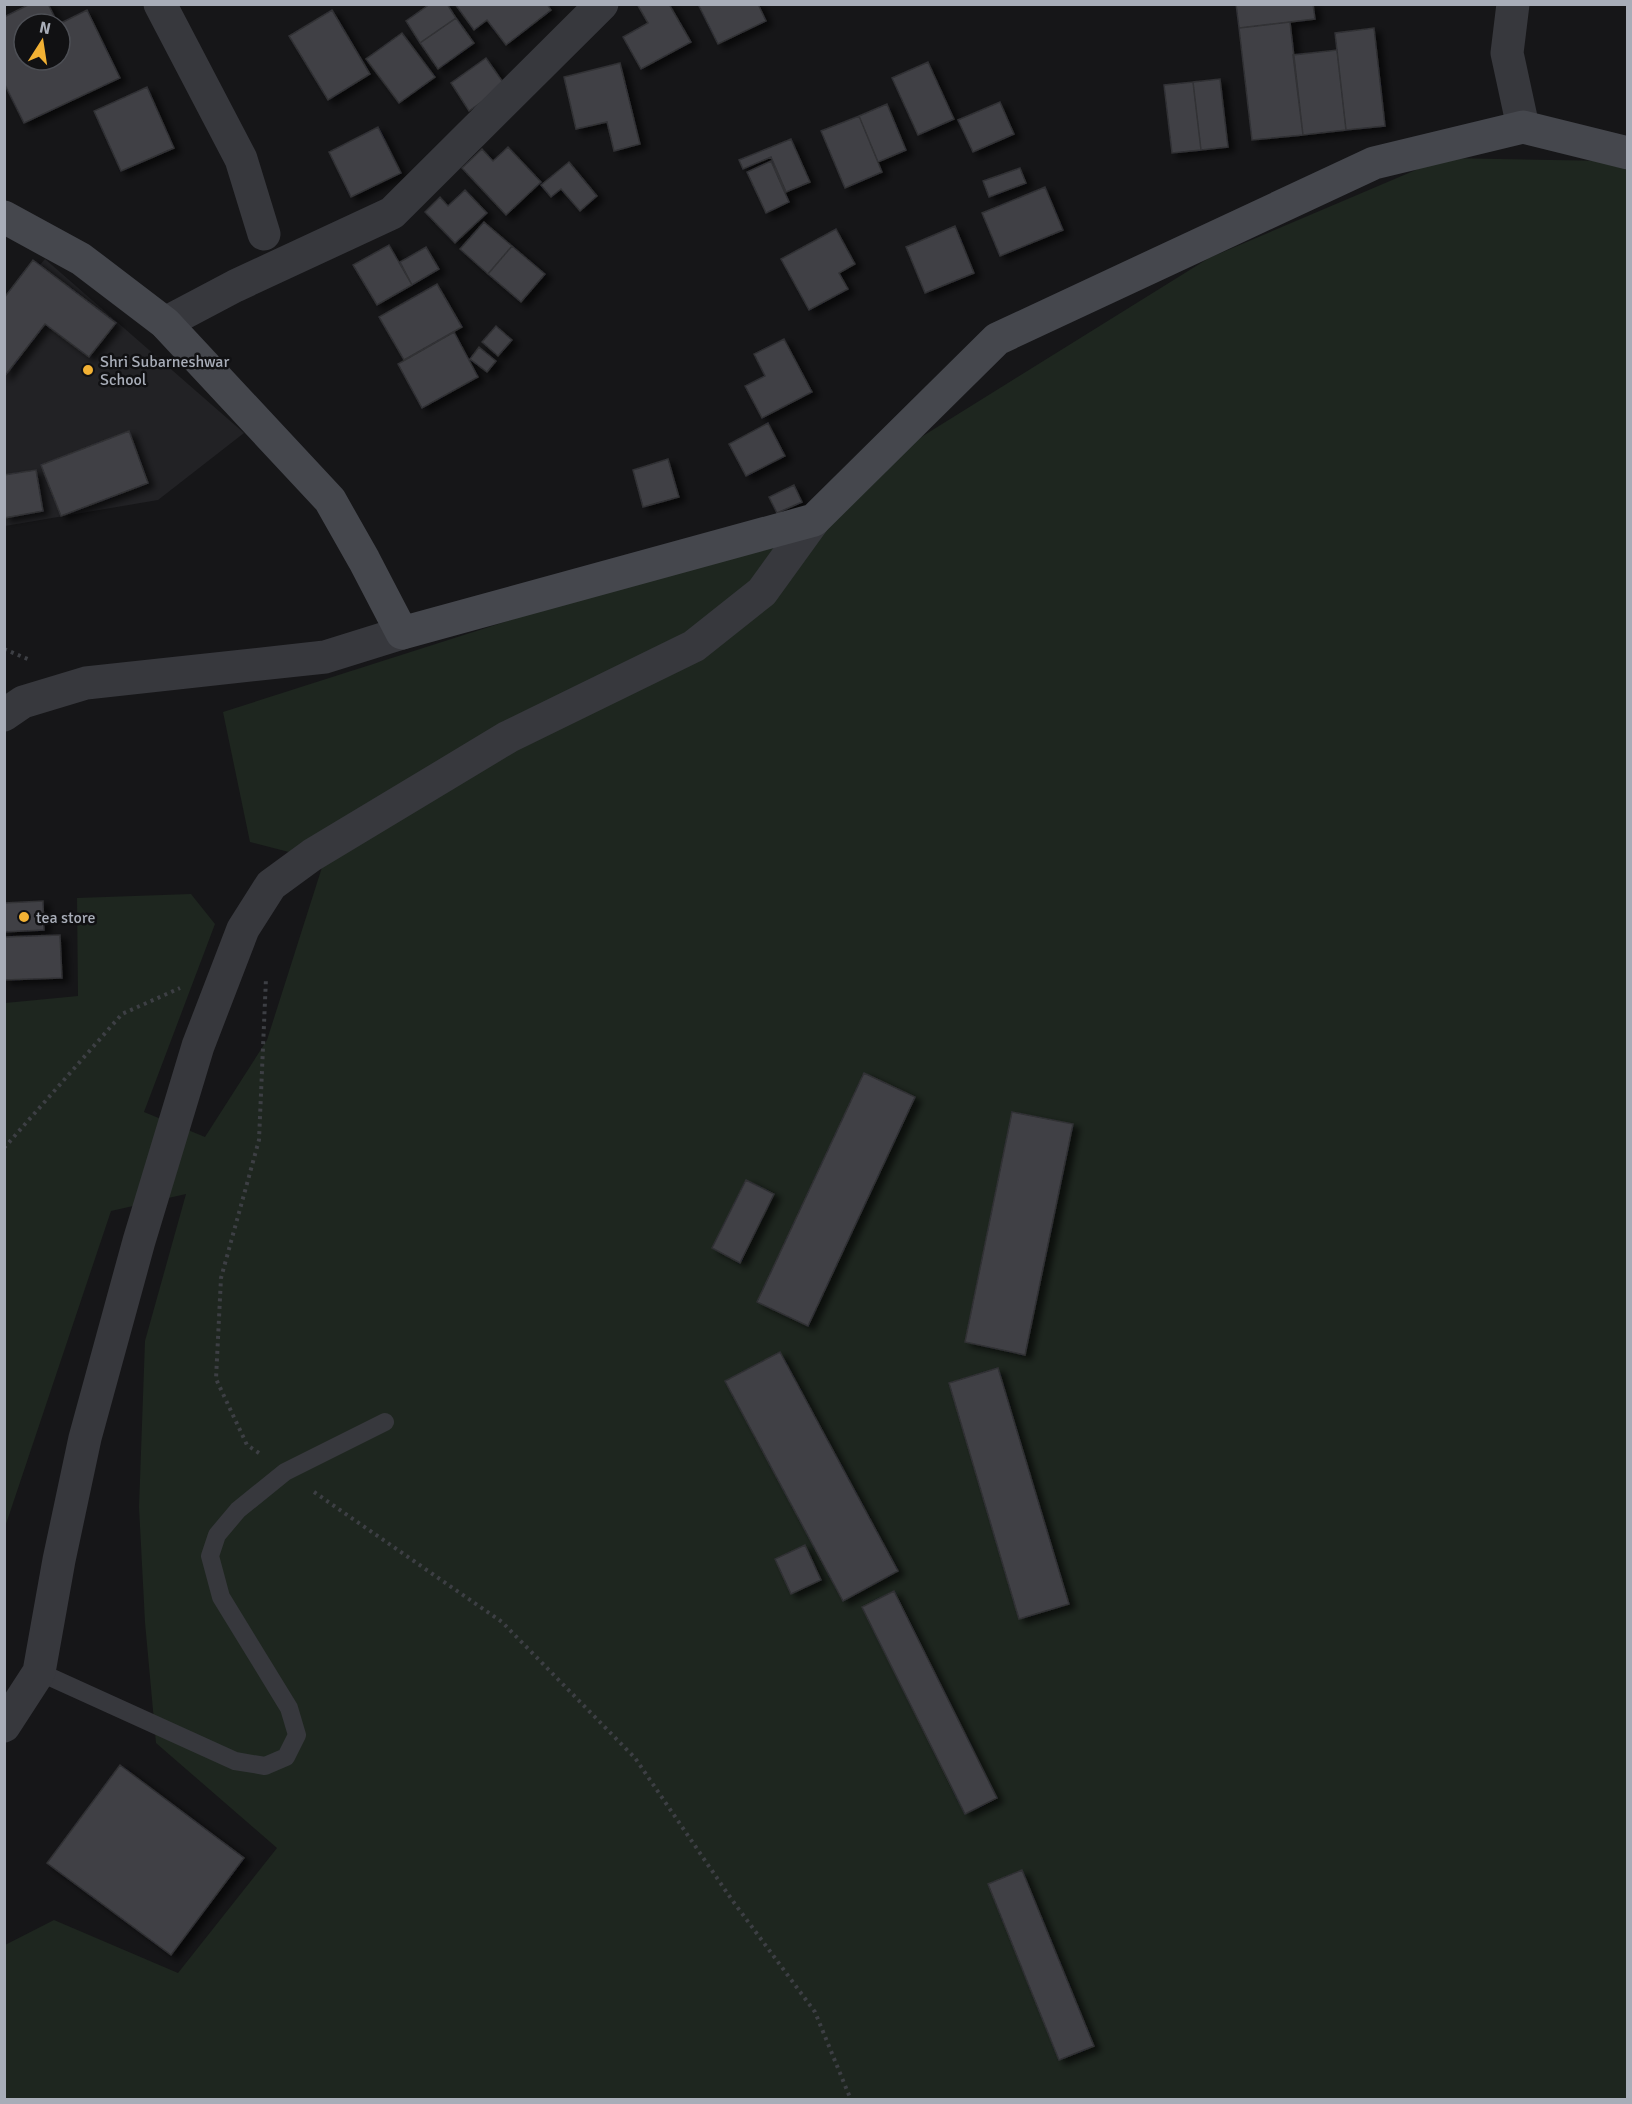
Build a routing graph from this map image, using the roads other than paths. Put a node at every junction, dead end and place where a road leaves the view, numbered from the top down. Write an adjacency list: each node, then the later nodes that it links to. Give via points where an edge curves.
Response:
1 (160, 4): 7 (street, via 241,159)
2 (602, 4): 8 (street, via 392,213 235,285)
3 (1513, 4): 4 (street, via 1507,53)
4 (1523, 127): 5 (street); 9 (street, via 1374,163 997,339)
5 (1628, 153)
6 (4, 218): 8 (street, via 81,259)
7 (264, 234)
8 (165, 323): 10 (street, via 330,500)
9 (814, 520): 10 (street); 13 (street, via 762,592 694,646 508,737 312,855 271,885 243,930 198,1046 139,1241 85,1438)
10 (402, 633): 11 (street, via 325,657 86,683 23,702)
11 (4, 715)
12 (385, 1422): 13 (lane, via 285,1472 238,1510 217,1535 210,1556 221,1597 289,1708 297,1735 286,1756 265,1766 235,1761)
13 (39, 1672): 14 (street)
14 (4, 1726)

